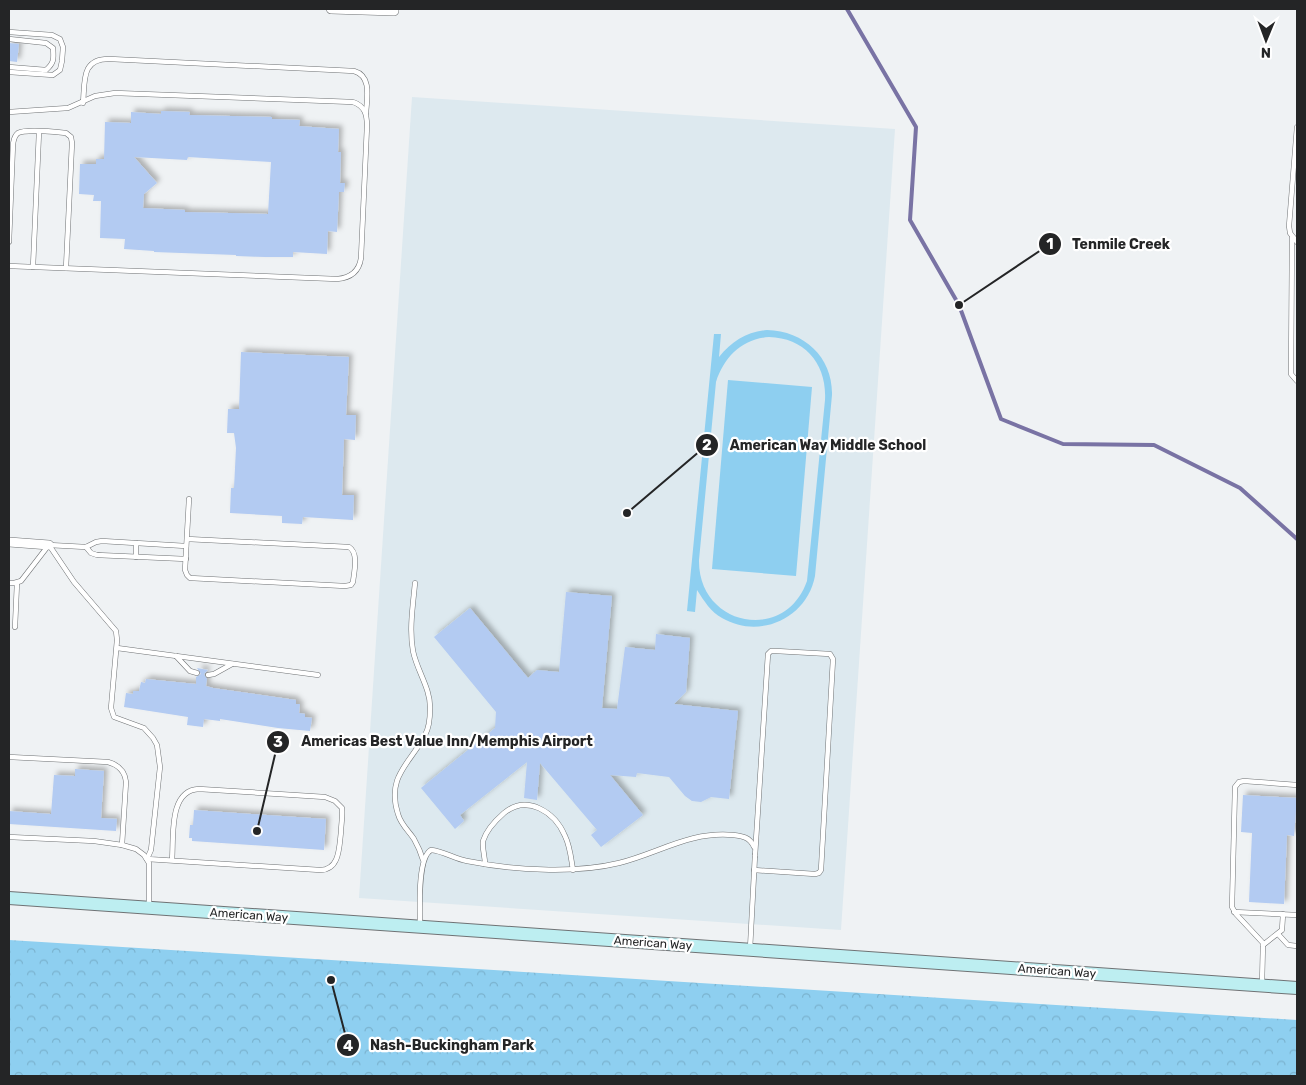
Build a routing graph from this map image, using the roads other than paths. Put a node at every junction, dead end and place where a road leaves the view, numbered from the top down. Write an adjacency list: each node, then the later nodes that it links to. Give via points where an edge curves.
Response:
1 (331, 9): 2 (street)
2 (394, 10)
3 (9, 32): 6 (lane, via 55,36 62,42 64,50 61,67 53,76)
4 (9, 39): 5 (lane, via 46,43 53,48 54,59 46,70)
5 (9, 67)
6 (9, 72)
7 (82, 102): 8 (lane, via 68,108); 9 (lane, via 108,93 353,102); 9 (lane, via 86,74 91,64 97,60 119,59 354,71 362,74 366,82)
8 (9, 112)
9 (366, 114): 18 (lane, via 361,258 358,269 347,278)
10 (1297, 127): 12 (lane)
11 (39, 132): 14 (lane, via 19,132 14,138); 17 (lane); 18 (lane, via 64,133 72,139)
12 (1296, 169): 13 (lane, via 1289,226)
13 (1292, 238): 15 (lane); 19 (lane, via 1291,374)
14 (9, 242)
15 (1297, 242)
16 (9, 266): 17 (lane)
17 (33, 267): 18 (lane)
18 (66, 268)
19 (1297, 381)
20 (189, 499): 21 (lane)
21 (187, 539): 25 (lane); 28 (lane, via 349,547 355,554 354,580 347,586 193,579 186,573)
22 (9, 542): 24 (street)
23 (136, 543): 25 (lane); 26 (lane, via 99,542); 27 (lane)
24 (49, 545): 26 (lane); 29 (lane); 33 (lane, via 74,582 116,631)
25 (186, 546): 28 (lane)
26 (86, 547): 27 (lane, via 97,555)
27 (136, 557): 28 (lane)
28 (186, 559)
29 (17, 583): 31 (lane); 32 (lane)
30 (415, 583): 46 (lane, via 412,642 430,708 425,735 398,776 395,798 398,815)
31 (9, 584)
32 (15, 627)
33 (117, 648): 34 (lane); 44 (lane, via 112,713 118,720 144,728 159,752 152,847)
34 (176, 656): 35 (lane); 36 (lane, via 190,671)
35 (234, 664): 37 (lane); 38 (lane)
36 (197, 673)
37 (208, 674)
38 (318, 675)
39 (9, 757): 42 (lane, via 117,765 124,772 126,782)
40 (1297, 785): 52 (lane, via 1244,781 1236,784 1231,902)
41 (9, 837): 42 (lane)
42 (122, 844): 44 (lane, via 136,849)
43 (755, 856): 48 (lane, via 754,845 746,837 712,835 687,839 621,862); 49 (lane); 49 (lane, via 768,654 776,651 830,654 833,658 821,870 815,874)
44 (147, 859): 45 (lane); 51 (lane)
45 (172, 860): 45 (lane, via 324,870 333,865 339,854 340,804 324,797 194,789 185,793 178,802)
46 (424, 860): 47 (lane, via 428,851 434,850); 55 (lane)
47 (485, 864): 48 (lane); 48 (lane, via 483,841 495,823 512,807 532,805 544,809 560,828 568,844)
48 (573, 870)
49 (754, 870): 59 (lane)
50 (9, 898): 51 (main road, American Way)
51 (149, 908): 55 (main road, American Way)
52 (1234, 912): 53 (lane); 57 (lane)
53 (1283, 914): 54 (lane); 56 (lane, via 1282,929)
54 (1297, 915)
55 (420, 927): 59 (main road, American Way)
56 (1278, 934): 57 (lane); 58 (lane, via 1288,945)
57 (1263, 945): 60 (lane)
58 (1297, 946)
59 (750, 950): 60 (main road, American Way)
60 (1262, 985): 61 (main road, American Way)
61 (1297, 988)

